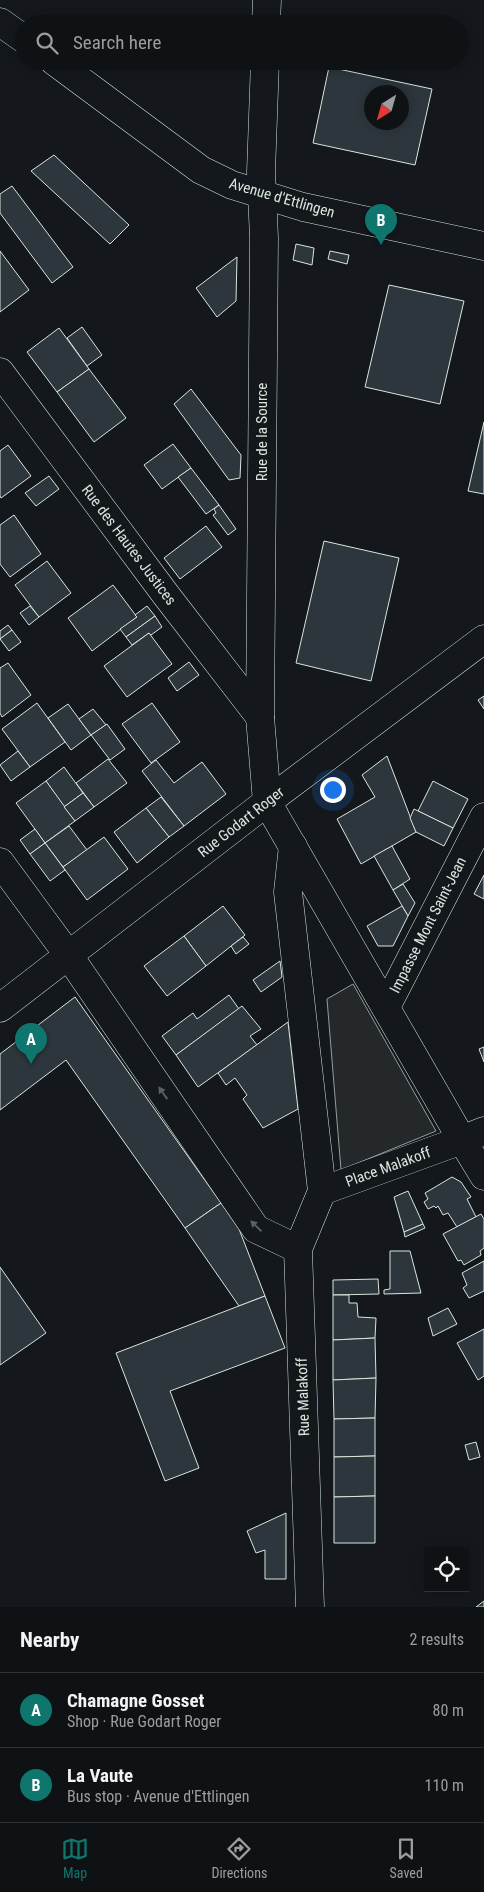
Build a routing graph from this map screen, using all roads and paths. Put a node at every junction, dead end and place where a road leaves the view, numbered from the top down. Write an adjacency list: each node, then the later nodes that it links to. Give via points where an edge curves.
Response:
1 (267, 0): 2 (street)
2 (266, 15)
3 (0, 22): 4 (street)
4 (15, 33)
5 (66, 70): 7 (street, Avenue d'Ettlingen, via 201,170)
6 (265, 70): 7 (street, Rue de la Source)
7 (262, 195): 8 (street, Avenue d'Ettlingen, via 303,207); 11 (street, Rue de la Source)
8 (484, 246)
9 (0, 372): 11 (street, Rue des Hautes Justices)
10 (484, 639): 12 (street, Rue Godart Roger)
11 (260, 717): 12 (street, Rue de la Source)
12 (267, 802): 14 (street); 16 (street, Rue Godart Roger)
13 (484, 817): 17 (street, Impasse Mont Saint-Jean)
14 (293, 846): 17 (street); 21 (street, via 288,892)
15 (0, 862): 16 (street)
16 (69, 956): 18 (street, Rue Godart Roger); 22 (street, one-way to 16, via 256,1229)
17 (386, 1007): 19 (street)
18 (0, 1008)
19 (473, 1136): 20 (street); 21 (street, Place Malakoff)
20 (484, 1176)
21 (322, 1191): 22 (street, Rue Malakoff)
22 (298, 1250): 23 (street, Rue Malakoff)
23 (310, 1607)

